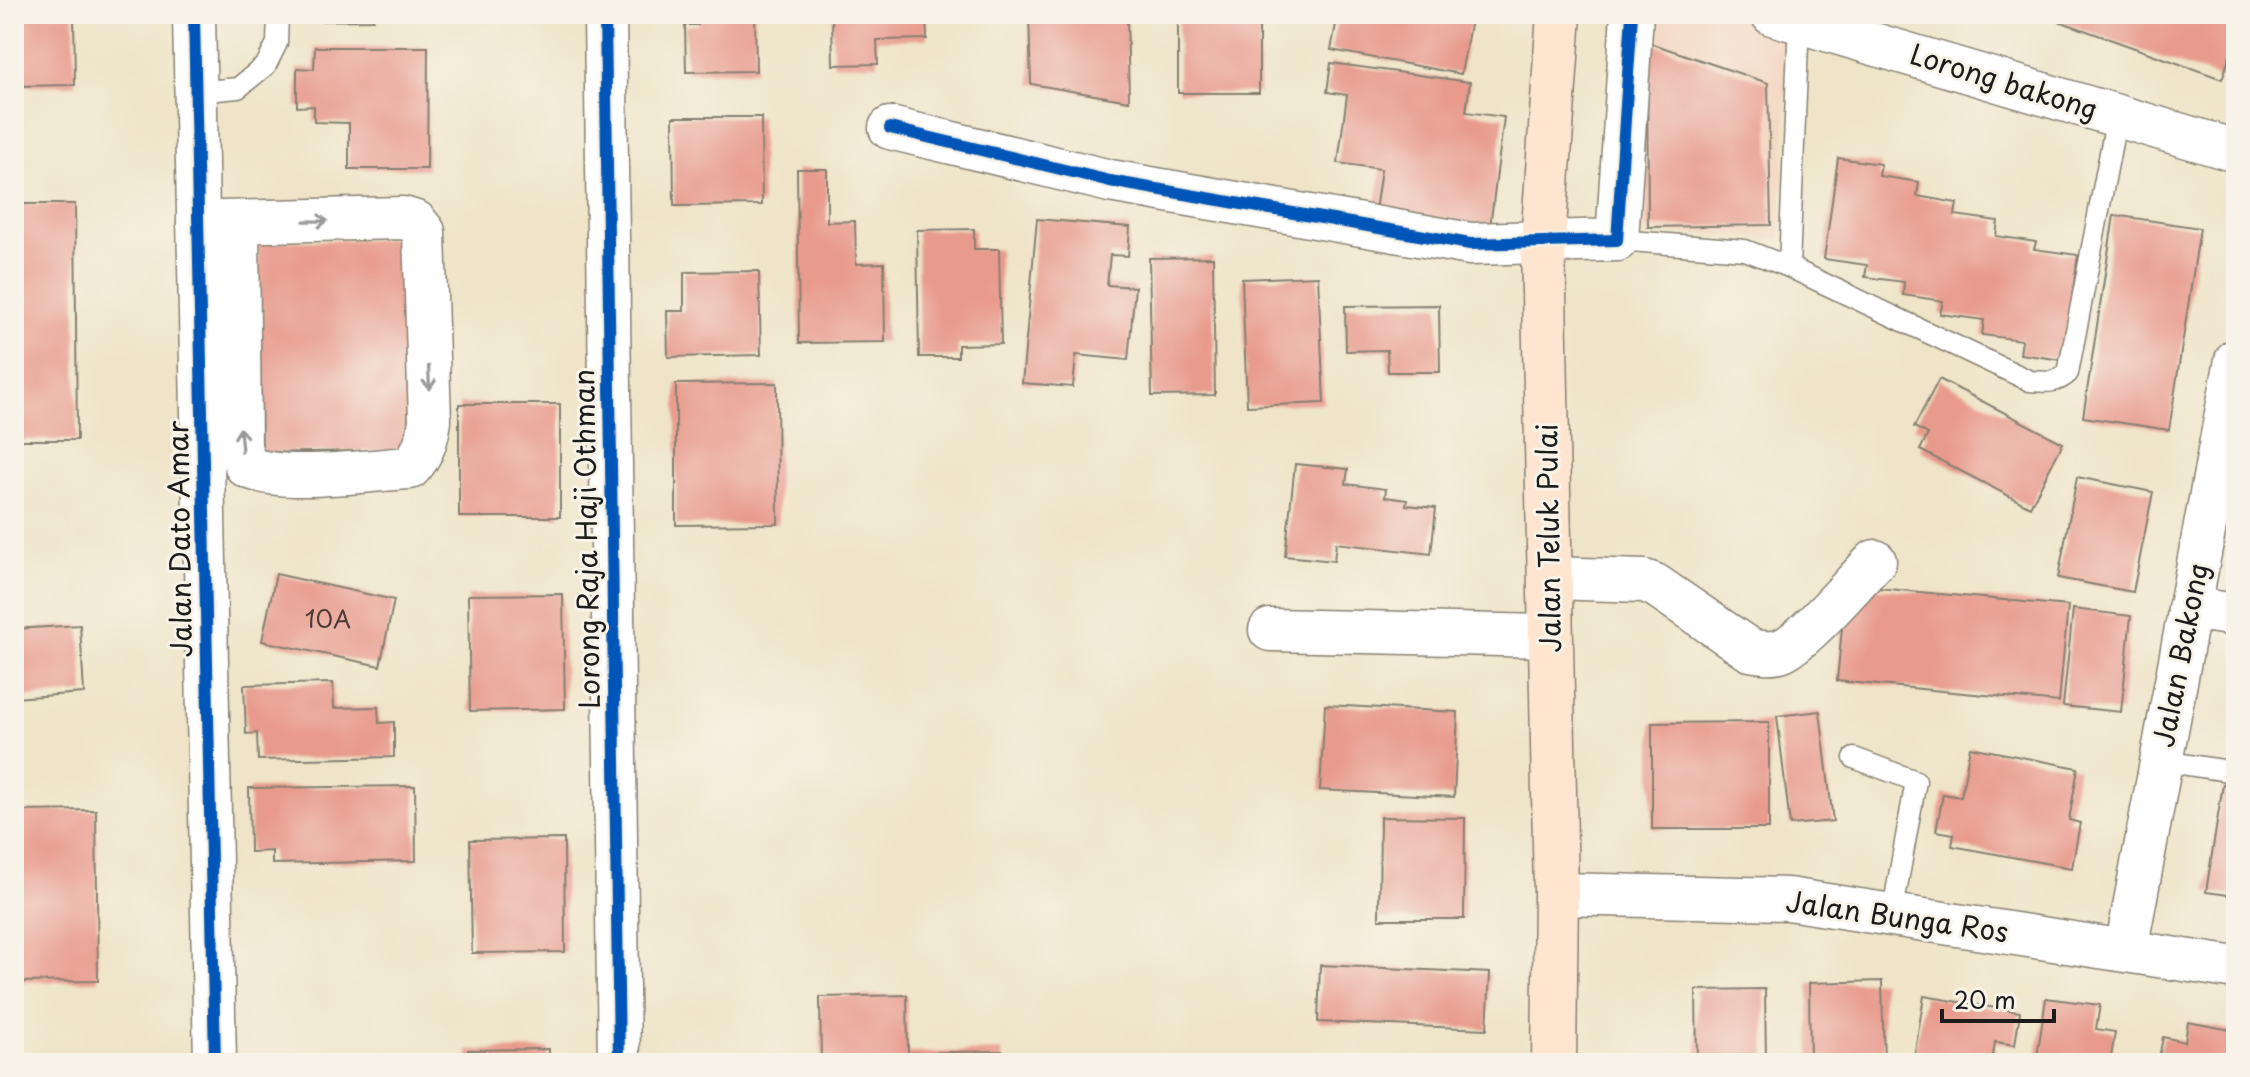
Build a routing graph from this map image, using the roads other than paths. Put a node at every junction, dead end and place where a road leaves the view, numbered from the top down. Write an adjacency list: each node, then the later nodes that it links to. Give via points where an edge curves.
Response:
1 (194, 14): 7 (street, Jalan Dato Amar)
2 (278, 14): 7 (lane, via 277,43 266,65 238,88)
3 (605, 14): 31 (street, Lorong Raja Haji Othman)
4 (1559, 14): 13 (main road, Jalan Teluk Pulai)
5 (1632, 14): 12 (street)
6 (1790, 16): 8 (street, Lorong bakong); 14 (lane)
7 (195, 92): 11 (street, Jalan Dato Amar)
8 (2117, 116): 10 (street, Lorong bakong); 14 (lane, via 2068,373 2062,379 2030,381)
9 (890, 128): 13 (street, via 1110,181 1229,203 1470,244)
10 (2236, 151)
11 (218, 223): 11 (street, one-way to 11, via 403,218 424,232 430,421 427,441 410,468 288,475 259,473 246,466); 30 (street, Jalan Dato Amar)
12 (1617, 240): 13 (street); 14 (lane, via 1745,250)
13 (1543, 242): 18 (main road, Jalan Teluk Pulai)
14 (1789, 267)
15 (2236, 360): 16 (street, Jalan Bakong)
16 (2225, 479): 19 (street, Jalan Bakong)
17 (1875, 561): 18 (street, via 1799,640 1764,653 1750,650 1644,581)
18 (1551, 578): 22 (main road, Jalan Teluk Pulai)
19 (2189, 608): 20 (street); 24 (street, Jalan Bakong)
20 (2236, 615)
21 (1270, 630): 22 (street)
22 (1550, 636): 26 (main road, Jalan Teluk Pulai)
23 (1854, 758): 27 (lane, via 1916,781)
24 (2161, 761): 25 (lane); 28 (street, Jalan Bakong)
25 (2236, 772)
26 (1556, 894): 27 (street, Jalan Bunga Ros, via 1788,899); 32 (main road, Jalan Teluk Pulai)
27 (1892, 915): 28 (street, Jalan Bunga Ros)
28 (2126, 950): 29 (street, Jalan Bunga Ros)
29 (2236, 968)
30 (215, 1063)
31 (619, 1063)
32 (1554, 1063)

